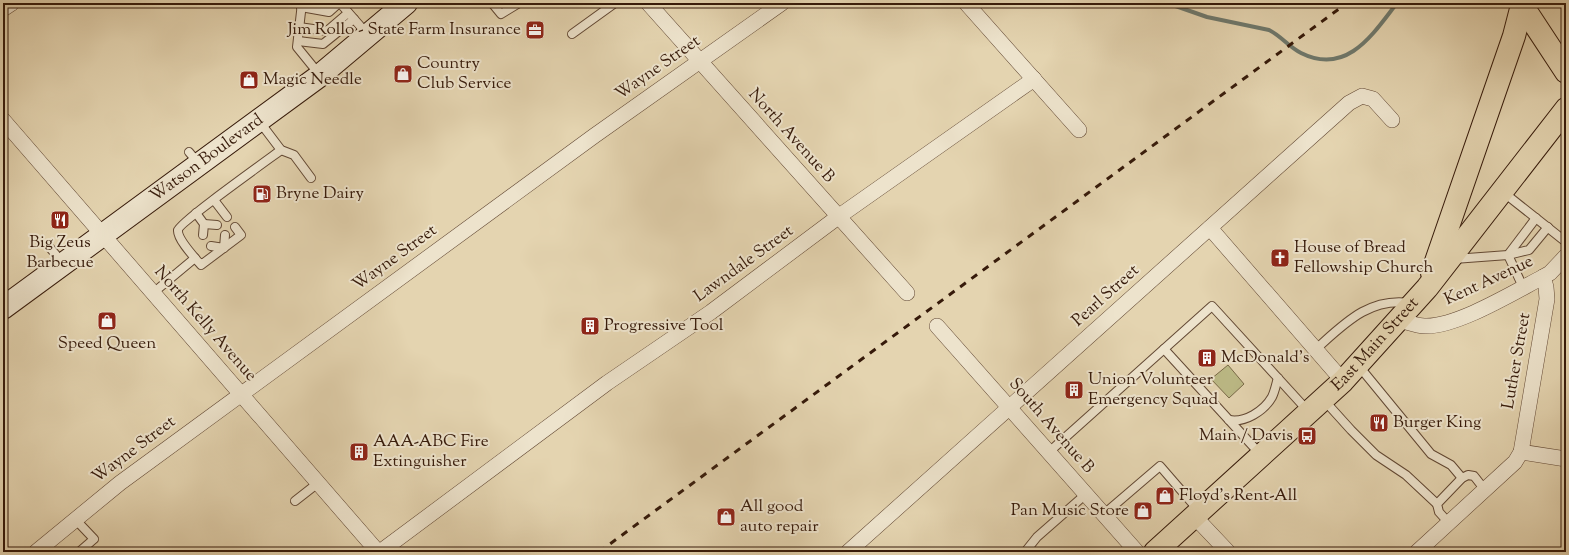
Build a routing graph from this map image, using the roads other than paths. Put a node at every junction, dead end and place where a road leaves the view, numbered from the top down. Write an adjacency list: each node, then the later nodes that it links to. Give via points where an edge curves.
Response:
1 (12, 3): 12 (street)
2 (340, 3): 11 (lane, via 329,12); 13 (lane)
3 (406, 3): 16 (street, Watson Boulevard)
4 (492, 3): 5 (lane, via 502,14)
5 (519, 3)
6 (615, 3): 15 (lane)
7 (648, 3): 18 (street, North Avenue B)
8 (782, 3): 18 (street, Wayne Street)
9 (966, 3): 21 (street)
10 (1521, 4): 19 (main road); 54 (main road, via 1514,36)
11 (301, 5): 14 (lane)
12 (3, 9)
13 (351, 16): 14 (lane, via 327,31); 16 (lane); 17 (lane, via 323,44)
14 (299, 27): 17 (lane)
15 (572, 34)
16 (368, 36): 20 (street, Watson Boulevard)
17 (298, 40): 20 (lane, via 297,47)
18 (700, 62): 33 (street, North Avenue B); 63 (street, Wayne Street, via 594,136)
19 (1566, 72)
20 (321, 75): 25 (street, Watson Boulevard)
21 (1034, 79): 26 (street); 33 (street, Lawndale Street)
22 (1566, 109): 29 (main road, East Main Street)
23 (3, 120): 40 (street, North Kelly Avenue, via 52,183)
24 (1392, 120): 39 (street, Pearl Street, via 1373,99 1362,96 1349,103)
25 (259, 121): 27 (lane); 40 (street, Watson Boulevard, via 194,158)
26 (1079, 130)
27 (281, 150): 28 (lane, via 294,155); 30 (lane)
28 (311, 178)
29 (1502, 191): 34 (lane); 49 (main road, East Main Street)
30 (214, 200): 31 (lane); 32 (lane)
31 (196, 213): 35 (lane); 48 (lane, via 178,230 179,237)
32 (227, 217)
33 (838, 217): 53 (street, North Avenue B); 83 (street, Lawndale Street)
34 (1536, 218): 38 (lane); 46 (lane)
35 (204, 224): 36 (lane); 41 (lane)
36 (217, 225)
37 (236, 227): 45 (lane, via 241,235)
38 (1548, 227): 43 (lane); 46 (lane, via 1530,250)
39 (1210, 228): 59 (street); 65 (street, Pearl Street)
40 (102, 235): 52 (street, North Kelly Avenue); 55 (street, Watson Boulevard, via 57,256)
41 (203, 235)
42 (225, 235): 45 (lane)
43 (1566, 242)
44 (211, 246): 45 (lane)
45 (224, 248): 48 (lane, via 201,265)
46 (1508, 254): 49 (lane); 51 (lane)
47 (1566, 256): 50 (street, Kent Avenue)
48 (195, 258): 52 (lane)
49 (1450, 259): 54 (main road, East Main Street)
50 (1543, 277): 51 (street, Kent Avenue); 68 (street, Luther Street, via 1547,299)
51 (1523, 287): 56 (street, Kent Avenue, via 1471,314 1438,325 1424,326)
52 (153, 293): 63 (street, North Kelly Avenue)
53 (907, 293)
54 (1420, 296): 56 (main road, East Main Street); 59 (lane, via 1402,302 1374,305 1344,323)
55 (3, 308)
56 (1399, 320): 60 (main road, East Main Street)
57 (937, 326): 65 (street, South Avenue B)
58 (1164, 349): 61 (lane, via 1212,306); 66 (lane); 67 (lane)
59 (1316, 349): 62 (street)
60 (1358, 364): 62 (main road, East Main Street); 71 (lane, via 1431,454 1451,465)
61 (1278, 378): 64 (lane); 66 (lane, via 1273,395 1261,410 1243,420)
62 (1343, 380): 64 (main road, East Main Street)
63 (241, 394): 72 (street, North Kelly Avenue); 79 (street, Wayne Street)
64 (1315, 406): 69 (main road, East Main Street); 76 (lane, via 1351,430)
65 (1009, 407): 67 (street, South Avenue B); 84 (street, Pearl Street)
66 (1229, 420): 69 (lane)
67 (1049, 452): 74 (street, South Avenue B)
68 (1521, 452): 70 (street); 73 (street, via 1515,462)
69 (1261, 455): 78 (main road, East Main Street)
70 (1566, 459)
71 (1462, 478): 73 (lane, via 1474,476); 76 (lane)
72 (318, 482): 75 (lane); 83 (street, North Kelly Avenue)
73 (1485, 490): 80 (street)
74 (1086, 494): 77 (street, South Avenue B); 85 (lane, via 1037,537)
75 (294, 500)
76 (1437, 504): 80 (lane, via 1439,512)
77 (1104, 514): 78 (lane, via 1160,466); 86 (street, South Avenue B)
78 (1197, 514): 87 (main road, East Main Street); 88 (street)
79 (75, 519): 81 (street, Wayne Street); 82 (lane, via 94,539)
80 (1449, 523): 89 (street)
81 (36, 552)
82 (79, 552)
83 (379, 552)
84 (848, 552)
85 (1026, 552)
86 (1137, 552)
87 (1155, 552)
88 (1228, 552)
89 (1417, 552)

